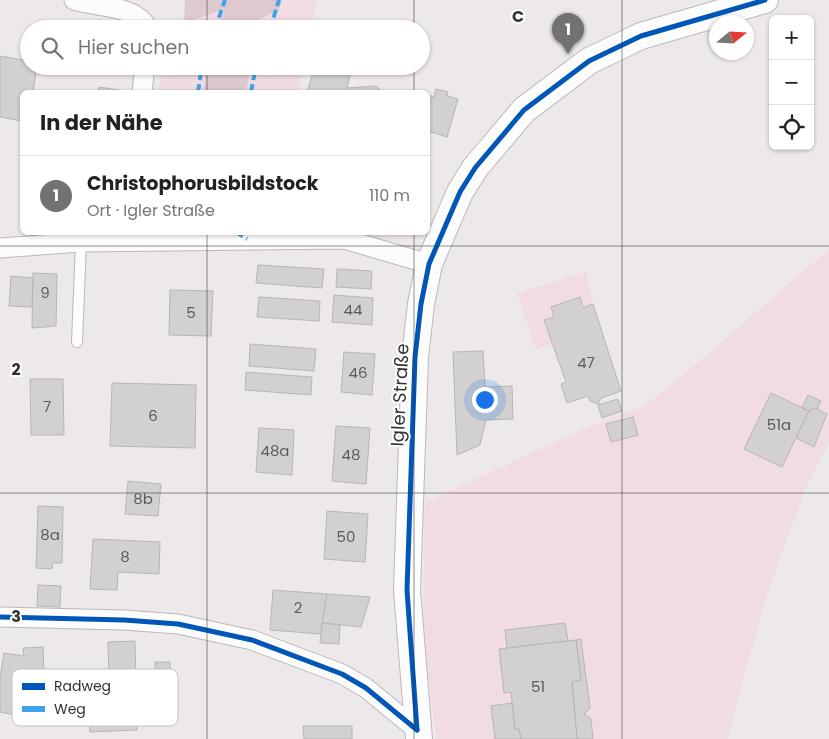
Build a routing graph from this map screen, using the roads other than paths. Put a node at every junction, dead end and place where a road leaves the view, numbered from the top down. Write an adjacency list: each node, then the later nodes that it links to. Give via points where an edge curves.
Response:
1 (74, 0): 3 (street, via 132,12)
2 (765, 0): 9 (main road, Igler Straße, via 671,26 610,49 542,95 509,126 475,168 460,192)
3 (143, 20)
4 (144, 75): 5 (street)
5 (142, 90)
6 (158, 237): 7 (street); 9 (street, via 344,239)
7 (81, 242): 8 (street); 10 (lane)
8 (0, 248)
9 (429, 264): 12 (main road, Igler Straße, via 415,357 408,536 408,634)
10 (77, 342)
11 (0, 617): 12 (street, via 178,624 252,640 342,674 366,688)
12 (418, 734)

